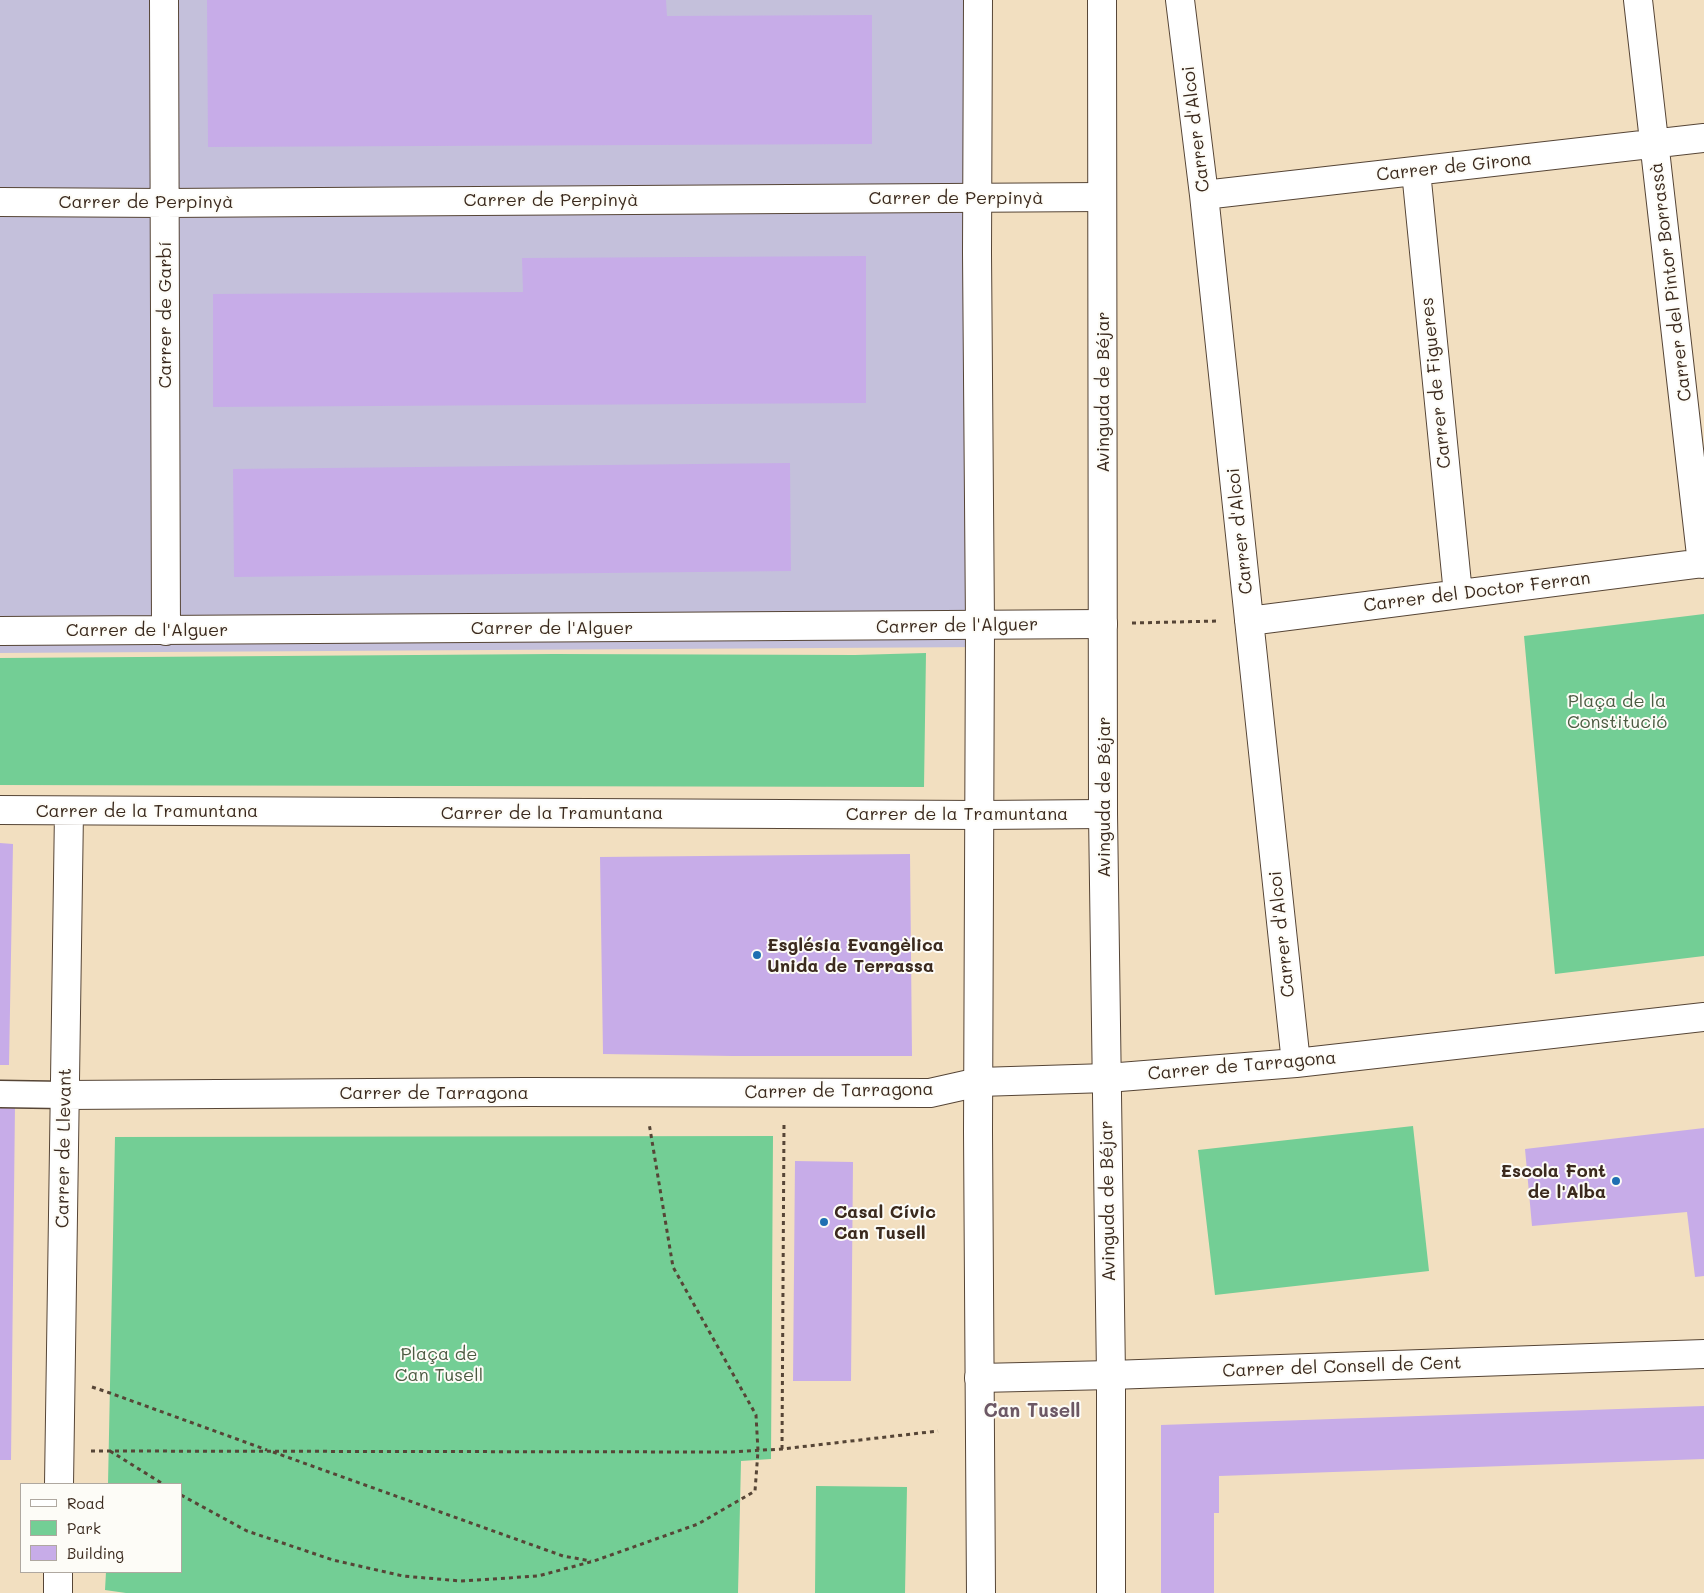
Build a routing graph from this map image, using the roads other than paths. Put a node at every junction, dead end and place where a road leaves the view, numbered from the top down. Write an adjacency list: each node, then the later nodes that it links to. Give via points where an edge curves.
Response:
1 (164, 0): 13 (street, Carrer de Garbí)
2 (978, 0): 10 (street)
3 (1102, 0): 11 (street, Avinguda de Béjar)
4 (1180, 0): 9 (street, Carrer d'Alcoi)
5 (1638, 0): 7 (street, Carrer del Pintor Borrassà)
6 (1704, 138): 7 (street, Carrer de Girona)
7 (1655, 144): 8 (street, Carrer de Girona); 14 (street, Carrer del Pintor Borrassà)
8 (1416, 171): 9 (street, Carrer de Girona); 15 (street, Carrer de Figueres)
9 (1204, 195): 16 (street, Carrer d'Alcoi)
10 (977, 197): 11 (street, Carrer de Perpinyà); 13 (street, Carrer de Perpinyà); 18 (street)
11 (1102, 197): 17 (street, Avinguda de Béjar)
12 (0, 202): 13 (street, Carrer de Perpinyà)
13 (165, 203): 19 (street, Carrer de Garbí)
14 (1703, 563): 15 (street, Carrer del Doctor Ferran)
15 (1458, 594): 16 (street, Carrer del Doctor Ferran)
16 (1249, 621): 26 (street, Carrer d'Alcoi)
17 (1103, 624): 18 (street, Carrer de l'Alguer); 23 (street, Avinguda de Béjar)
18 (980, 626): 19 (street, Carrer de l'Alguer); 24 (street)
19 (166, 630): 20 (street, Carrer de l'Alguer)
20 (0, 631)
21 (0, 810): 22 (street, Carrer de la Tramuntana)
22 (69, 811): 24 (street, Carrer de la Tramuntana); 30 (street, Carrer de Llevant)
23 (1103, 814): 24 (street, Carrer de la Tramuntana); 27 (street, Avinguda de Béjar)
24 (979, 815): 28 (street)
25 (1704, 1017): 26 (street, Carrer de Tarragona)
26 (1296, 1063): 27 (street, Carrer de Tarragona)
27 (1107, 1078): 28 (street, Carrer de Tarragona); 32 (street, Avinguda de Béjar)
28 (979, 1082): 30 (street, Carrer de Tarragona, via 930,1093); 33 (street)
29 (0, 1094): 30 (street, Carrer de Tarragona)
30 (64, 1095): 34 (street, Carrer de Llevant)
31 (1704, 1354): 32 (street, Carrer del Consell de Cent)
32 (1111, 1375): 33 (street, Carrer del Consell de Cent); 38 (street, Avinguda de Béjar)
33 (979, 1378): 37 (street)
34 (59, 1483)
35 (58, 1573): 36 (street)
36 (58, 1593)
37 (981, 1593)
38 (1111, 1593)

